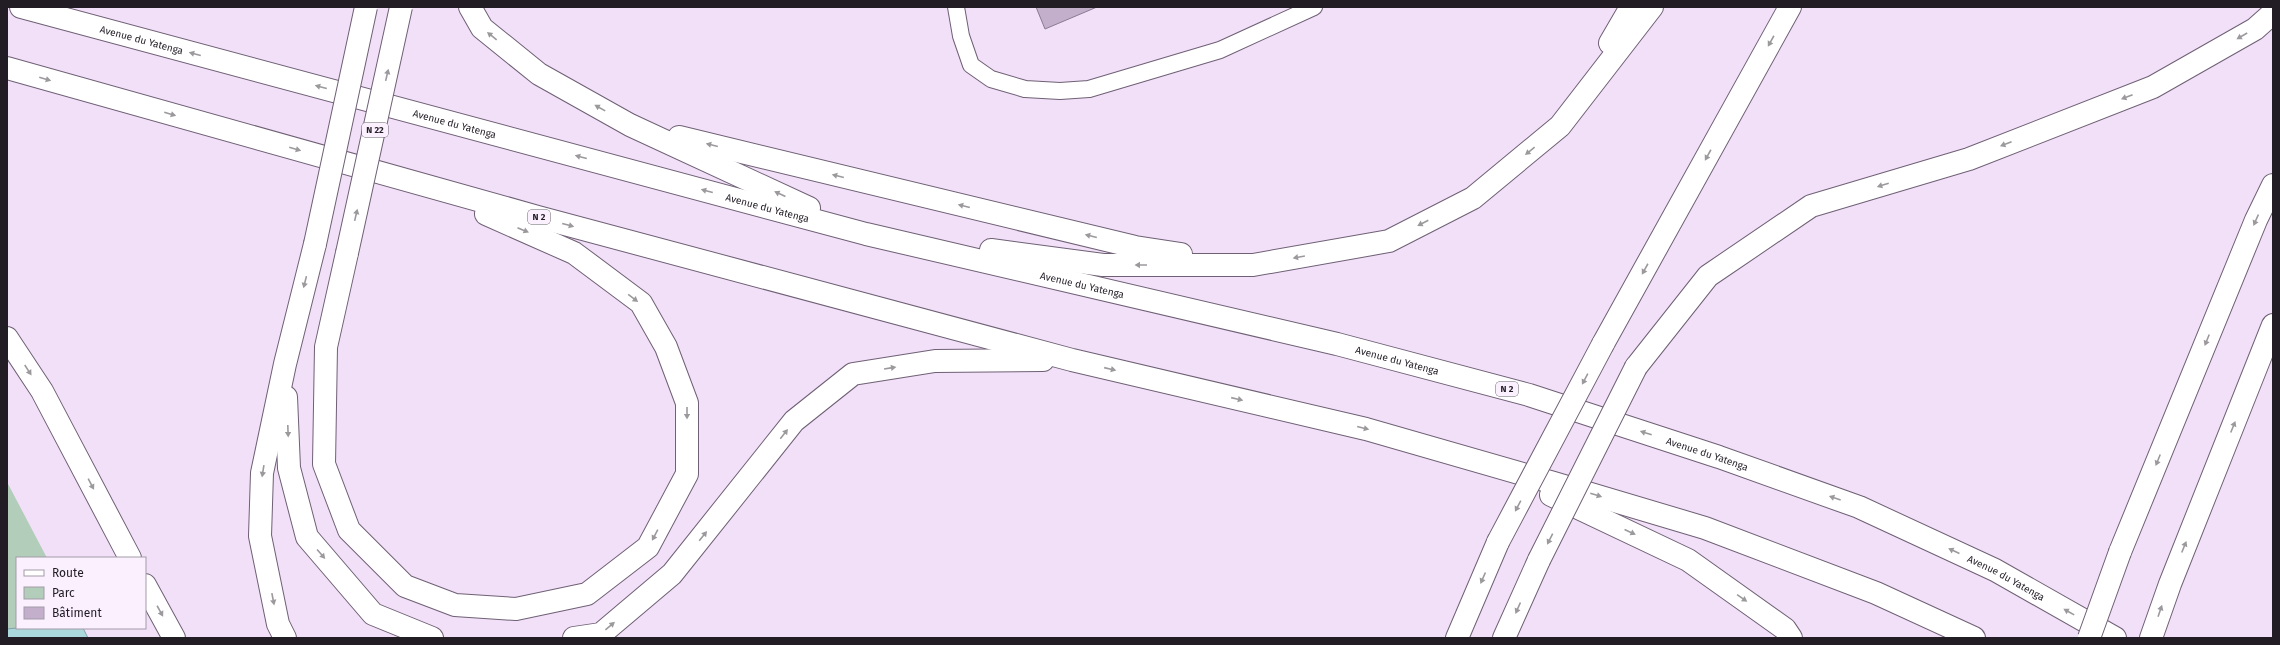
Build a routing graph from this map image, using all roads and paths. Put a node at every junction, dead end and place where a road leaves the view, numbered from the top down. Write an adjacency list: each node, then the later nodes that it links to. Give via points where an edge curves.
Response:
1 (21, 7): 16 (main road, Avenue du Yatenga / N 2, one-way to 1)
2 (366, 7): 21 (main road, one-way to 21, bridge, via 315,244)
3 (401, 7): 14 (main road, N 22, one-way to 3, bridge, via 574,253 641,303 666,347 687,403 687,474 648,547 587,594 516,609 455,605 405,586 349,530 324,464 326,347)
4 (470, 7): 12 (main road, one-way to 4, via 539,74 482,28)
5 (956, 7): 6 (lane, via 960,36 972,66 991,79 1025,89 1060,91 1089,89 1220,50)
6 (1314, 7)
7 (1631, 7): 13 (main road)
8 (1652, 7): 13 (main road)
9 (1790, 7): 29 (main road, one-way to 29, bridge, via 1603,344 1498,542)
10 (2273, 13): 30 (main road, one-way to 30, bridge, via 2255,29 2153,87 1969,158 1811,206 1708,276 1636,367 1539,560)
11 (7, 68): 14 (main road, N 2, one-way to 14)
12 (630, 125): 16 (main road, one-way to 12); 17 (main road, one-way to 12, via 1135,247)
13 (1560, 126): 17 (main road, one-way to 17, via 1473,198 1389,241)
14 (410, 181): 20 (main road, N 2, one-way to 20)
15 (2273, 185): 33 (main road, one-way to 33, bridge, via 2256,220 2120,552)
16 (866, 234): 17 (main road, one-way to 16, via 1104,265); 34 (main road, Avenue du Yatenga / N 2, one-way to 16, via 1995,570 1859,507 1544,400 1329,342)
17 (1253, 266)
18 (2273, 325): 35 (main road, one-way to 18)
19 (7, 338): 23 (main road, one-way to 23, via 42,391)
20 (1072, 360): 22 (main road, N 2, one-way to 22, via 1366,429); 28 (main road, one-way to 20, via 601,634 672,574 794,421 853,374 935,361)
21 (285, 364): 26 (main road, one-way to 26, via 262,473 260,536 278,624); 27 (main road, one-way to 27, via 289,468 306,537 373,614)
22 (1481, 462): 31 (main road, one-way to 31, via 1688,560 1785,629); 32 (main road, N 2, one-way to 32, via 1705,528 1876,593)
23 (129, 557)
24 (146, 587): 25 (main road, one-way to 25)
25 (174, 638)
26 (285, 638)
27 (432, 638)
28 (574, 638)
29 (1457, 638)
30 (1504, 638)
31 (1791, 638)
32 (1974, 638)
33 (2089, 638)
34 (2115, 638)
35 (2151, 638)

